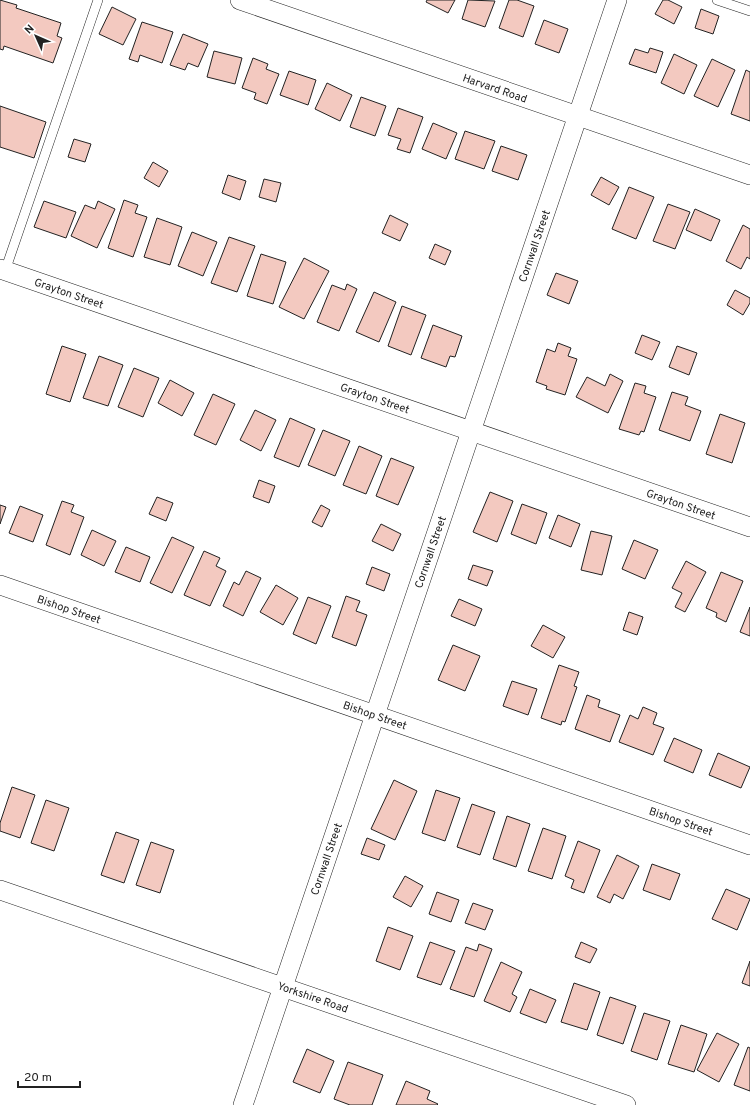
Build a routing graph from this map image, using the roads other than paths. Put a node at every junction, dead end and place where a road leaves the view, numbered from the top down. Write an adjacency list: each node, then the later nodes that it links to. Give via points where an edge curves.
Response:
1 (98, 0): 8 (lane)
2 (240, 0): 6 (street, Harvard Road)
3 (617, 0): 6 (street, Cornwall Street)
4 (717, 0): 5 (lane)
5 (750, 11)
6 (578, 116): 7 (street, Harvard Road); 9 (street, Cornwall Street)
7 (750, 175)
8 (2, 270): 9 (street, Grayton Street)
9 (471, 432): 10 (street, Grayton Street); 12 (street, Cornwall Street)
10 (750, 527)
11 (0, 585): 12 (street, Bishop Street)
12 (375, 715): 13 (street, Bishop Street); 15 (street, Cornwall Street)
13 (750, 845)
14 (0, 890): 15 (street, Yorkshire Road)
15 (283, 987): 16 (street, Cornwall Street); 17 (street, Yorkshire Road)
16 (243, 1105)
17 (626, 1105)

